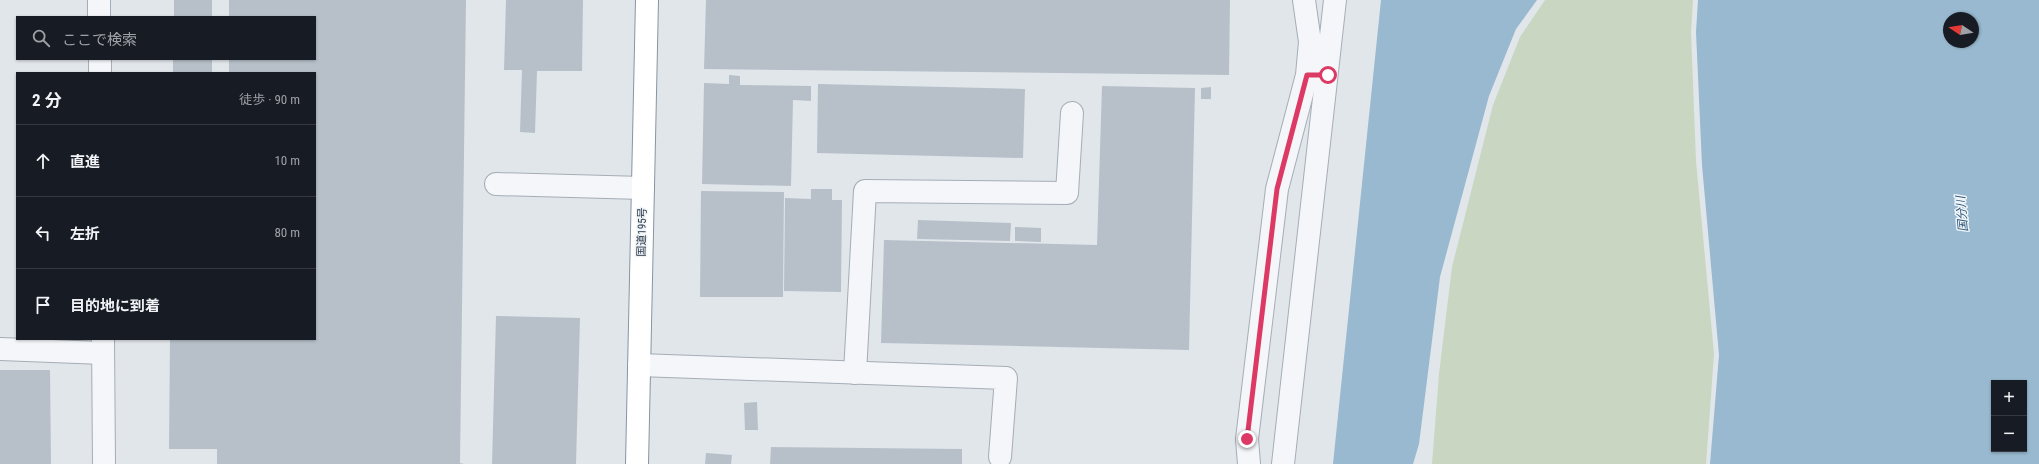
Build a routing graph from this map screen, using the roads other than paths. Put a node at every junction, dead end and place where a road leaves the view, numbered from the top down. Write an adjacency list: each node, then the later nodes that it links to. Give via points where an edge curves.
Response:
1 (99, 0): 5 (street)
2 (647, 0): 11 (highway, 国道195号)
3 (1304, 0): 8 (street)
4 (1336, 0): 8 (street)
5 (99, 16)
6 (100, 60): 7 (street)
7 (100, 72)
8 (1318, 75): 19 (street, via 1277,189 1247,439); 20 (street)
9 (1072, 113): 15 (street, via 1067,194 865,191)
10 (496, 184): 11 (street)
11 (643, 188): 14 (highway, 国道195号)
12 (103, 346): 13 (street); 17 (street)
13 (0, 349)
14 (639, 365): 15 (street); 18 (highway, 国道195号)
15 (855, 373): 16 (street, via 1006,378)
16 (1000, 457)
17 (104, 464)
18 (637, 464)
19 (1249, 464)
20 (1283, 464)

